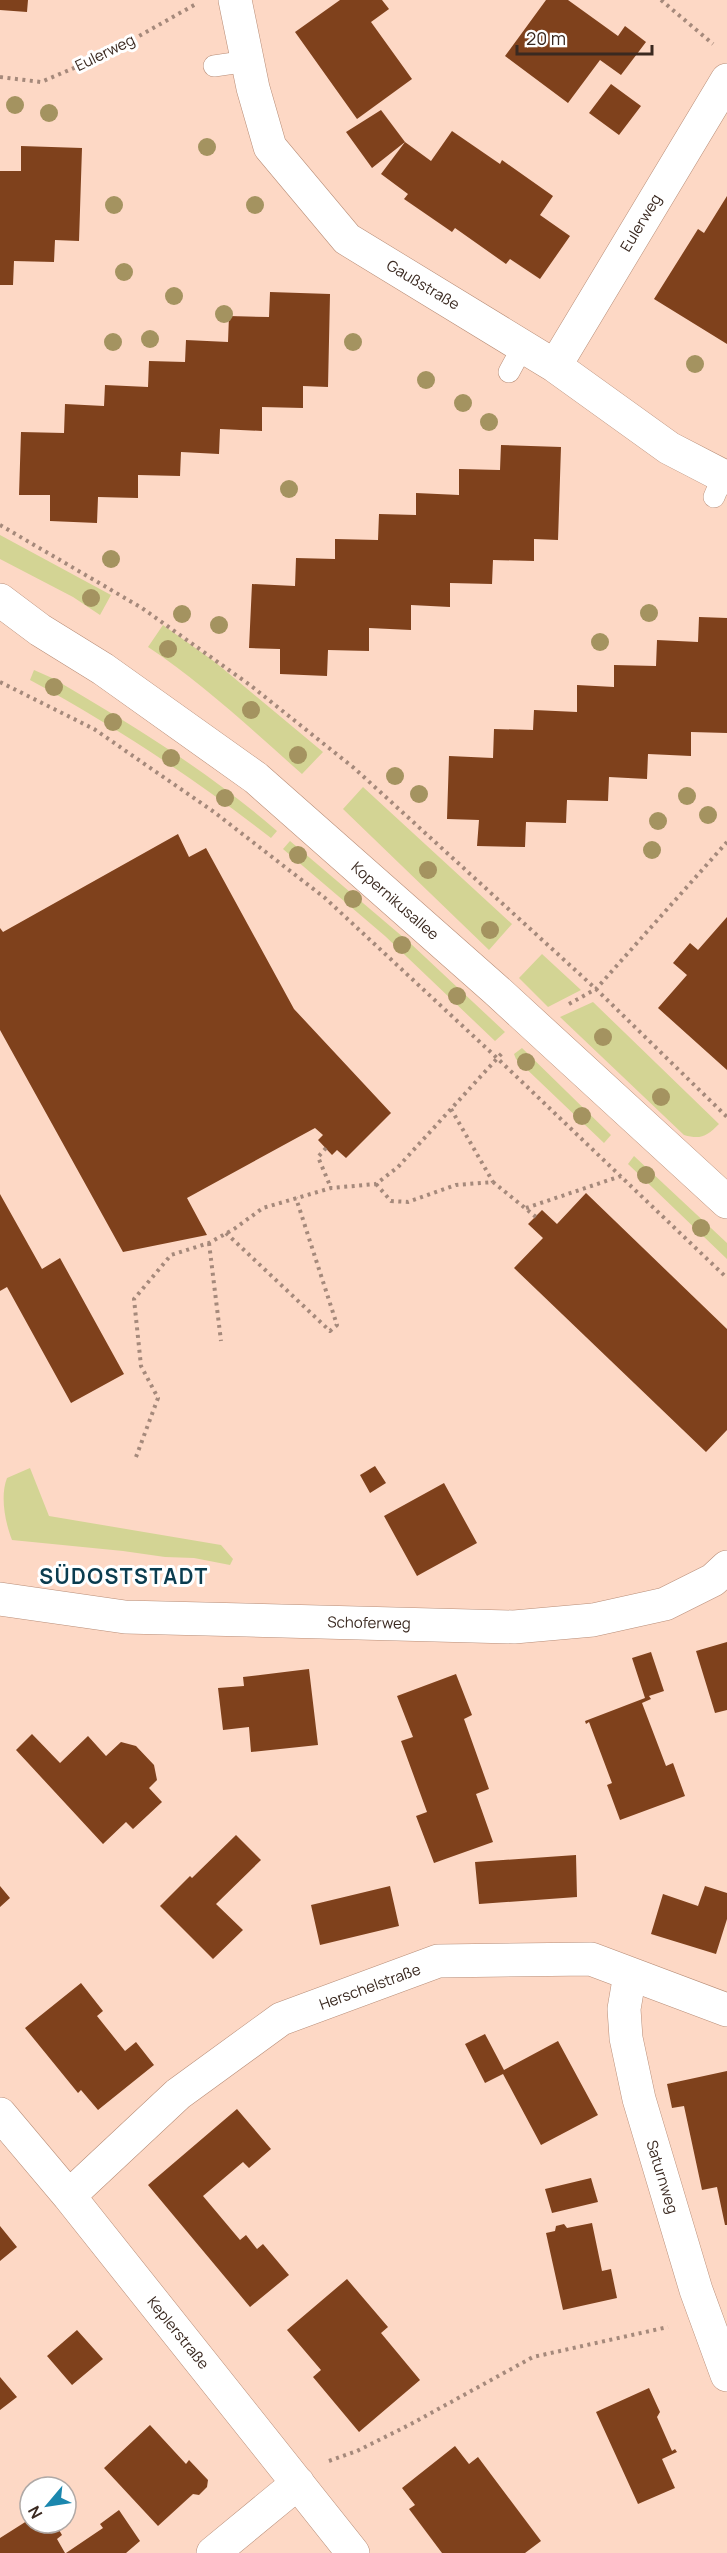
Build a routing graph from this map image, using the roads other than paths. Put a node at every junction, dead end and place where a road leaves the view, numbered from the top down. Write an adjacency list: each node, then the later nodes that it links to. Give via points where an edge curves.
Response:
1 (235, 0): 2 (street, Gaußstraße)
2 (248, 61): 3 (lane); 5 (street, Gaußstraße, via 270,147 347,239 516,359)
3 (214, 66)
4 (727, 80): 5 (street, Eulerweg, via 682,143 618,248)
5 (555, 366): 6 (street, Gaußstraße, via 673,438)
6 (721, 484)
7 (0, 600): 9 (street, Kopernikusallee)
8 (0, 621): 9 (street, Kopernikusallee)
9 (40, 630): 10 (street, Kopernikusallee, via 103,669 256,778 534,1024)
10 (727, 1202)
11 (722, 1578): 12 (street, Schoferweg, via 665,1605 592,1620 514,1627 125,1617)
12 (0, 1599)
13 (630, 1974): 14 (street, Herschelstraße); 16 (street, Herschelstraße, via 591,1959 438,1961 281,2019 178,2094); 17 (street, Saturnweg, via 624,2009 626,2038 639,2099)
14 (727, 2010)
15 (0, 2114): 16 (street, Keplerstraße)
16 (69, 2196): 18 (street, Keplerstraße)
17 (727, 2375)
18 (295, 2479): 19 (street); 20 (street, Keplerstraße)
19 (213, 2553)
20 (353, 2553)

